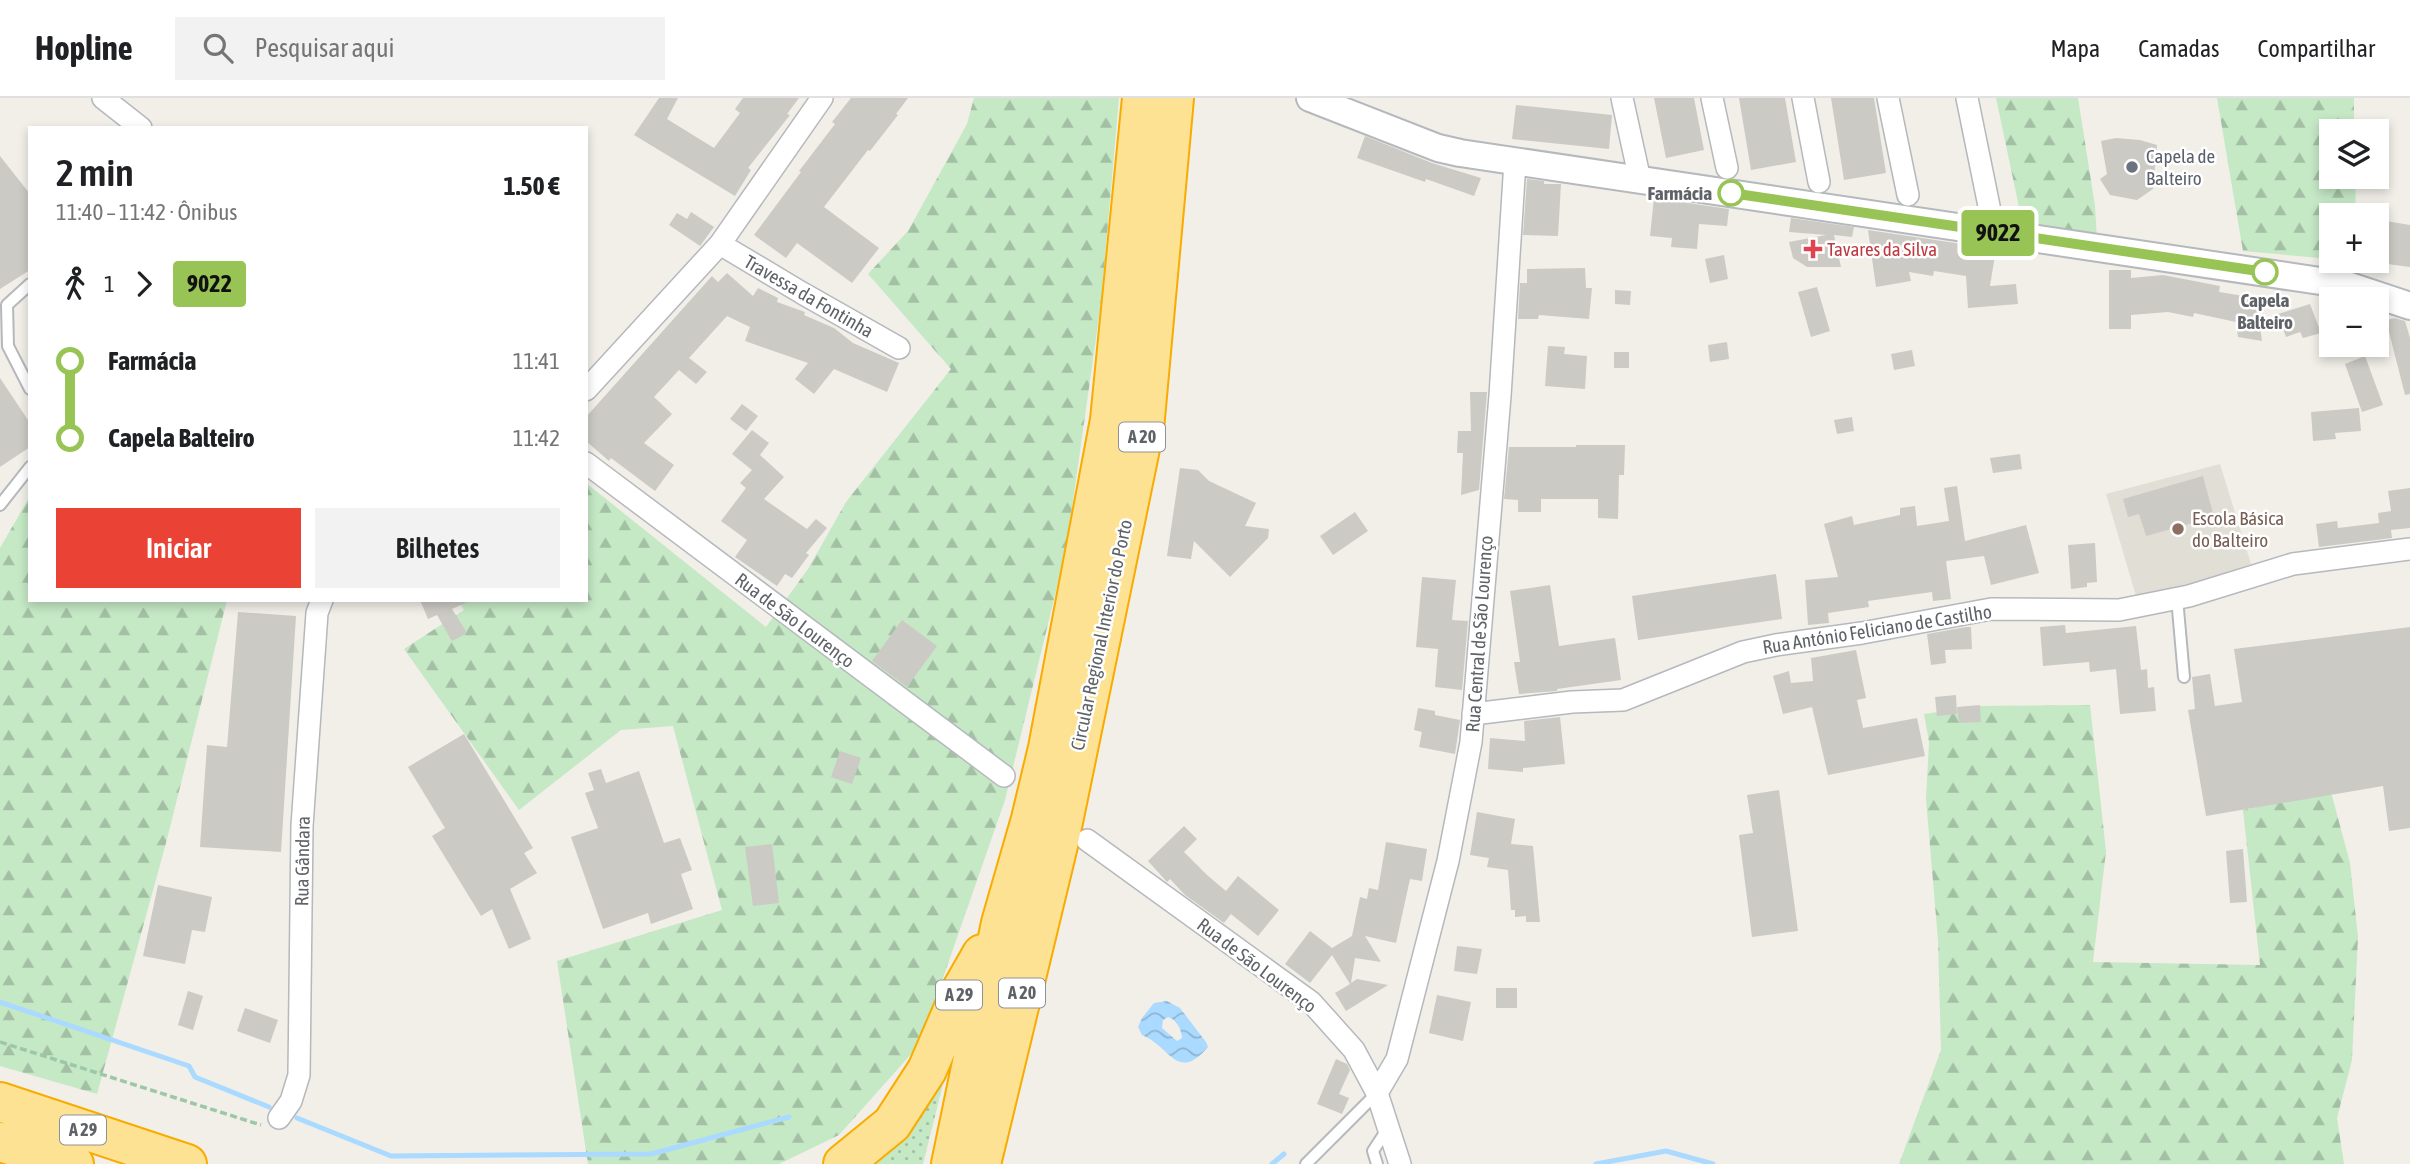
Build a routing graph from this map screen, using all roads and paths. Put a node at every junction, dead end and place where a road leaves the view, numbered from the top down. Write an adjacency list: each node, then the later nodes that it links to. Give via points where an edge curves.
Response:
1 (103, 98): 11 (street)
2 (822, 98): 18 (street)
3 (1142, 98): 34 (highway, Circular Regional Interior do Porto / A 20, via 1110,420 1048,748)
4 (1174, 98): 45 (highway, Circular Regional Interior do Porto / A 20, via 1144,429 1059,841)
5 (1310, 98): 12 (street, via 1438,148)
6 (1622, 98): 14 (street)
7 (1713, 98): 13 (street)
8 (1803, 98): 15 (street)
9 (1888, 98): 16 (street)
10 (1967, 98): 17 (street)
11 (138, 126)
12 (1515, 162): 14 (street); 31 (street, Rua Central de São Lourenço)
13 (1727, 168)
14 (1640, 180): 20 (street, via 2347,285)
15 (1819, 182)
16 (1908, 195)
17 (1989, 206)
18 (720, 244): 21 (street, Travessa da Fontinha); 23 (street)
19 (28, 286): 22 (lane, via 7,305 8,346)
20 (2410, 306)
21 (899, 348)
22 (28, 385)
23 (588, 388)
24 (588, 464): 32 (street, Rua de São Lourenço)
25 (28, 470): 26 (lane)
26 (0, 505)
27 (2410, 549): 28 (street, Rua António Feliciano de Castilho, via 2293,564)
28 (2177, 598): 30 (lane); 31 (street, Rua António Feliciano de Castilho, via 2119,610 1992,609 1743,652 1623,701)
29 (321, 602): 38 (street, Rua Gândara, via 302,826 299,1075 291,1101)
30 (2184, 677)
31 (1473, 714): 36 (street, Rua Central de São Lourenço, via 1448,861 1397,1059)
32 (1004, 776)
33 (1087, 840): 36 (street, Rua de São Lourenço, via 1311,1002 1354,1050)
34 (1001, 923): 43 (highway, A 29, via 962,989 927,1070 892,1124); 44 (highway, Circular Regional Interior do Porto / A 20)
35 (0, 1042): 38 (path, via 257,1126)
36 (1377, 1093): 39 (street, Rua de São Lourenço); 46 (lane)
37 (0, 1102): 41 (highway, A 29)
38 (279, 1118)
39 (1388, 1128): 47 (lane, via 1373,1151); 48 (street, Rua de São Lourenço)
40 (0, 1142): 42 (highway, A 29)
41 (177, 1161)
42 (74, 1164)
43 (843, 1164)
44 (951, 1164)
45 (981, 1164)
46 (1306, 1164)
47 (1377, 1164)
48 (1400, 1164)

